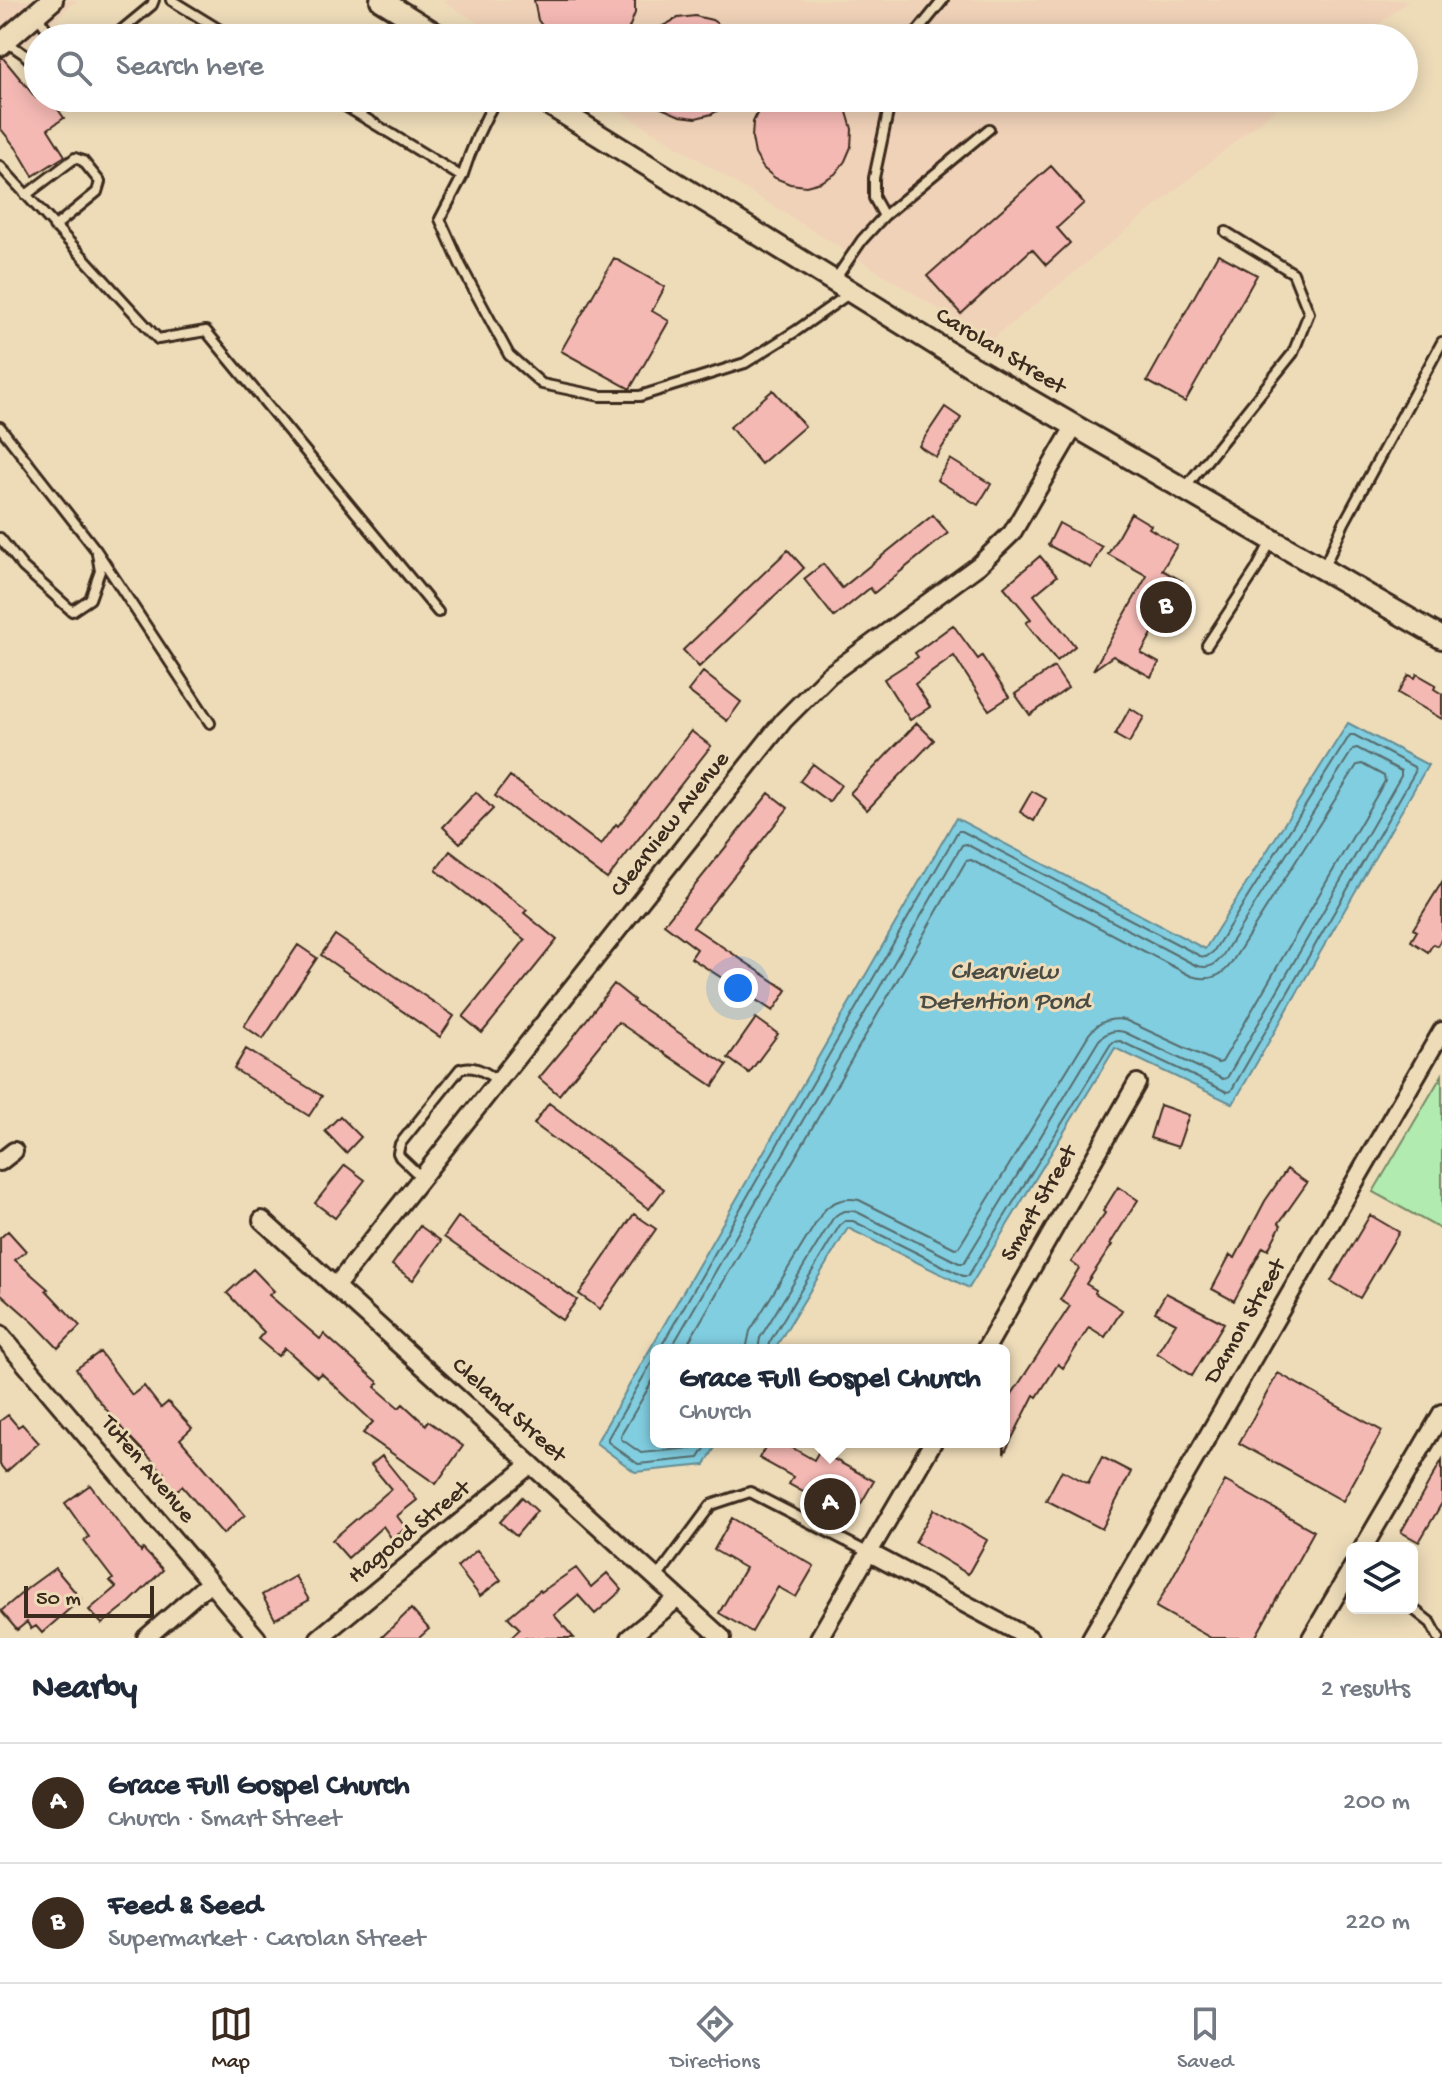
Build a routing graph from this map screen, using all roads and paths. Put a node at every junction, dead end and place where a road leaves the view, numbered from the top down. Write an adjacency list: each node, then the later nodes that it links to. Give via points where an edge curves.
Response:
1 (52, 0): 6 (street)
2 (154, 0): 10 (lane)
3 (171, 0): 11 (lane)
4 (381, 0): 12 (street)
5 (943, 0): 13 (lane)
6 (36, 14): 8 (street); 9 (lane)
7 (24, 24): 14 (street)
8 (24, 24)
9 (43, 24)
10 (129, 24)
11 (210, 24)
12 (420, 24)
13 (923, 24)
14 (2, 43): 15 (lane)
15 (24, 54)
16 (355, 112): 22 (lane)
17 (488, 112): 22 (lane)
18 (561, 112): 27 (street, Carolan Street)
19 (888, 112): 24 (lane, via 874,178 874,198)
20 (989, 129): 24 (lane)
21 (0, 166): 23 (lane)
22 (462, 177): 27 (lane, via 440,219 509,355 542,384 600,396 640,396 745,363 796,331)
23 (26, 195): 25 (lane); 25 (lane, via 75,158 83,161 100,182 97,192)
24 (884, 216): 27 (lane, via 854,251)
25 (54, 227): 36 (lane, via 158,339 206,331)
26 (1226, 232): 31 (lane, via 1293,273 1309,313 1293,353)
27 (842, 287): 30 (street, Carolan Street)
28 (1442, 342): 35 (lane)
29 (0, 427): 34 (lane)
30 (1074, 427): 31 (street, Carolan Street); 41 (street, Clearview Avenue, via 1012,533 979,565 829,675 784,720)
31 (1184, 490): 33 (street, Carolan Street)
32 (0, 538): 34 (lane, via 72,611 90,599 100,571)
33 (1271, 540): 35 (street, Carolan Street); 38 (lane)
34 (96, 550): 39 (lane)
35 (1322, 570): 37 (street, Carolan Street)
36 (438, 612)
37 (1442, 638)
38 (1207, 645)
39 (210, 723)
40 (1442, 1031): 67 (street, Damon Street)
41 (499, 1081): 45 (street, Clearview Avenue); 45 (lane, via 478,1069 460,1069 400,1144 400,1157)
42 (1137, 1083): 49 (street, Smart Street)
43 (14, 1151): 44 (street)
44 (0, 1162)
45 (422, 1178): 47 (street, Clearview Avenue)
46 (262, 1220): 47 (street, Cleland Street)
47 (335, 1287): 52 (street, Cleland Street)
48 (0, 1334): 57 (street, Tuten Avenue)
49 (988, 1344)
50 (1442, 1413): 53 (street)
51 (930, 1448): 54 (street)
52 (531, 1464): 56 (street, Cleland Street); 62 (street, Hagood Street)
53 (1367, 1542)
54 (870, 1553): 56 (lane, via 750,1492 711,1505); 65 (street); 66 (street)
55 (1346, 1578): 68 (street)
56 (656, 1579): 58 (street, Cleland Street)
57 (210, 1582): 60 (street); 61 (street, Tuten Avenue)
58 (678, 1598): 63 (street); 64 (street, Cleland Street)
59 (1418, 1613): 69 (lane)
60 (146, 1638)
61 (257, 1638)
62 (319, 1638)
63 (629, 1638)
64 (722, 1638)
65 (819, 1638)
66 (1029, 1638)
67 (1091, 1638)
68 (1311, 1638)
69 (1439, 1638)

